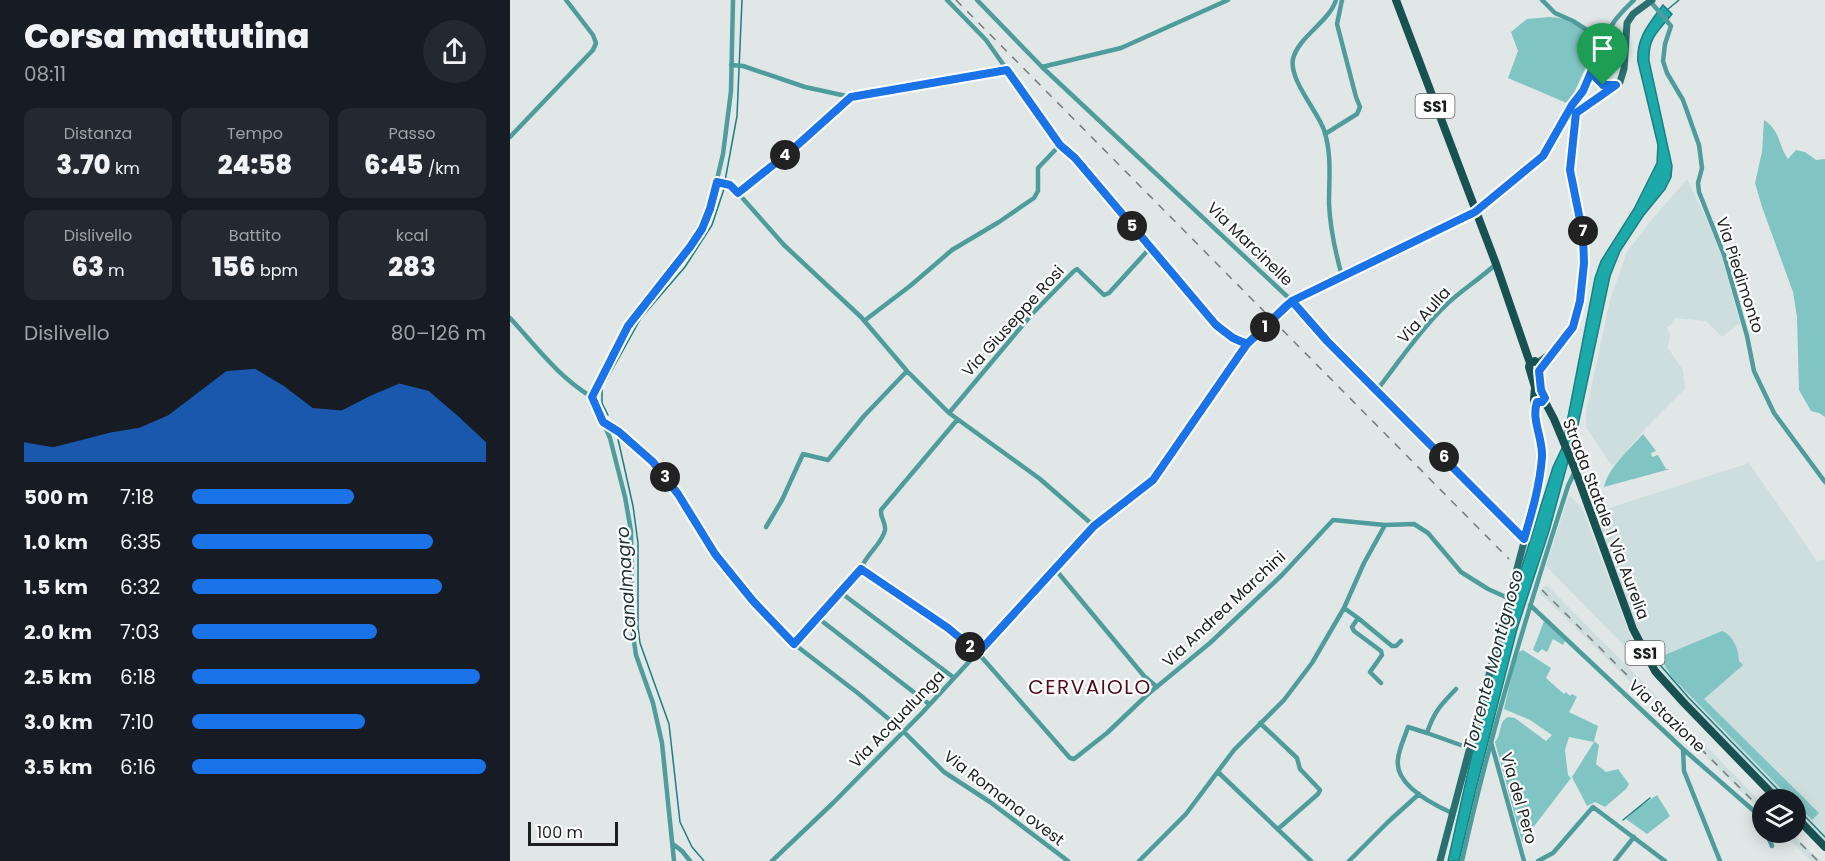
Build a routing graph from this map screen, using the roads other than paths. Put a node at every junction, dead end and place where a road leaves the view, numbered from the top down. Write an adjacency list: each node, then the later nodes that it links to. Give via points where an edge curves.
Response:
1 (566, 0): 22 (street, via 596,44)
2 (733, 0): 13 (street)
3 (947, 0): 15 (street, via 979,31)
4 (977, 0): 14 (street, Via Marcinelle)
5 (1228, 0): 14 (street, via 1121,48)
6 (1336, 0): 21 (street, via 1298,49 1293,65)
7 (1342, 0): 21 (street, via 1337,24 1360,107 1357,114)
8 (1396, 0): 26 (main road, SS1)
9 (1542, 0): 12 (street, via 1555,13)
10 (1634, 0): 12 (street, via 1620,14)
11 (1652, 2): 17 (main road, via 1633,14 1627,23 1623,77); 43 (street, Via Piedimonto, via 1671,29 1663,51 1664,67 1683,100 1700,145 1699,192 1724,255 1754,371 1774,413)
12 (1604, 41): 16 (street)
13 (733, 65): 19 (street); 24 (street)
14 (1042, 67): 30 (street, Via Marcinelle)
15 (1007, 70): 19 (street); 23 (street)
16 (1592, 70): 17 (street, via 1603,85); 18 (street)
17 (1616, 85): 20 (main road)
18 (1583, 91): 20 (street); 26 (street, Via Acqualunga, via 1543,156)
19 (851, 97): 25 (street)
20 (1576, 113): 34 (main road, via 1570,170 1583,235 1580,301 1573,327 1564,341)
21 (1325, 134): 29 (street, via 1330,158 1332,240)
22 (510, 137)
23 (1060, 145): 27 (street); 32 (street, via 1040,164 1034,198 952,250)
24 (719, 183): 25 (street, via 730,185); 37 (street, via 702,229 628,326)
25 (738, 193): 32 (street, via 784,245)
26 (1475, 212): 28 (main road, SS1); 29 (street, Via Acqualunga)
27 (1150, 248): 33 (street, via 1216,325); 39 (street, Via Giuseppe Rosi, via 1104,295 1077,269 1074,271 1032,314)
28 (1496, 264): 34 (main road, SS1); 36 (street, Via Aulla, via 1440,310)
29 (1342, 276): 30 (street, Via Acqualunga)
30 (1292, 301): 33 (street, Via Acqualunga); 36 (street, Via Marcinelle)
31 (510, 318): 37 (street, via 554,366)
32 (864, 321): 35 (street)
33 (1247, 344): 45 (street, Via Acqualunga, via 1153,480)
34 (1536, 364): 38 (main road, via 1529,367)
35 (907, 371): 39 (street); 46 (street, via 828,460 803,454)
36 (1377, 390): 47 (street, Via Marcinelle)
37 (592, 397): 41 (street)
38 (1539, 401): 42 (main road, Strada Statale 1 Via Aurelia / SS1, via 1550,409); 47 (main road, via 1534,414 1541,440 1539,485)
39 (949, 413): 40 (street)
40 (957, 420): 45 (street, via 1040,479); 48 (street, via 881,510 884,534)
41 (603, 422): 57 (street, Via Romana ovest, via 657,467 715,554); 79 (street, via 631,531 632,628 662,743)
42 (1575, 469): 52 (street); 71 (main road, Strada Statale 1 Via Aurelia / SS1, via 1633,629 1655,671)
43 (1825, 482)
44 (1385, 525): 51 (street, via 1404,523 1422,528 1461,572); 53 (street); 61 (street, Via Andrea Marchini, via 1333,520 1260,596)
45 (1094, 526): 49 (street, Via Acqualunga)
46 (766, 527)
47 (1524, 539): 51 (main road)
48 (861, 569): 50 (street); 58 (street, Via Andrea Marchini)
49 (1055, 569): 58 (street, Via Acqualunga); 61 (street)
50 (840, 592): 54 (street); 59 (street)
51 (1508, 598): 68 (main road)
52 (1530, 605): 67 (street); 69 (street, Via Stazione)
53 (1344, 608): 55 (street); 64 (street, via 1312,663 1284,700)
54 (818, 618): 57 (street); 63 (street)
55 (1358, 618): 56 (street, via 1392,646); 60 (street, via 1352,627 1354,631 1381,651 1370,672)
56 (1401, 640)
57 (794, 644): 65 (street, Via Romana ovest)
58 (978, 653): 59 (street, Via Acqualunga); 61 (street, Via Andrea Marchini, via 1074,759)
59 (953, 678): 63 (street, Via Acqualunga)
60 (1381, 683)
61 (1157, 687)
62 (1456, 688): 66 (street, via 1439,705)
63 (929, 704): 65 (street, Via Acqualunga)
64 (1260, 723): 70 (street); 76 (street, via 1297,758 1300,769 1320,790)
65 (903, 731): 85 (street, Via Acqualunga); 86 (street, Via Romana ovest, via 944,772)
66 (1427, 733): 68 (street); 72 (street, via 1408,727 1397,760 1401,776)
67 (1491, 741): 91 (street); 92 (street, Via del Pero)
68 (1469, 748): 74 (main road)
69 (1683, 749): 73 (street, Via Stazione); 95 (street, via 1682,765)
70 (1219, 773): 76 (street); 87 (street, via 1186,814)
71 (1767, 789)
72 (1419, 794): 74 (street); 89 (street)
73 (1752, 809)
74 (1452, 813): 90 (main road)
75 (1806, 828): 81 (main road)
76 (1278, 829): 88 (street)
77 (1634, 837): 82 (street, via 1593,807 1553,853); 93 (street); 94 (street)
78 (1771, 843): 80 (street)
79 (673, 844): 83 (street); 84 (street)
80 (1772, 846)
81 (1825, 848)
82 (1542, 860)
83 (674, 861)
84 (690, 861)
85 (772, 861)
86 (1068, 861)
87 (1139, 861)
88 (1311, 861)
89 (1349, 861)
90 (1440, 861)
91 (1462, 861)
92 (1524, 861)
93 (1615, 861)
94 (1665, 861)
95 (1720, 861)

